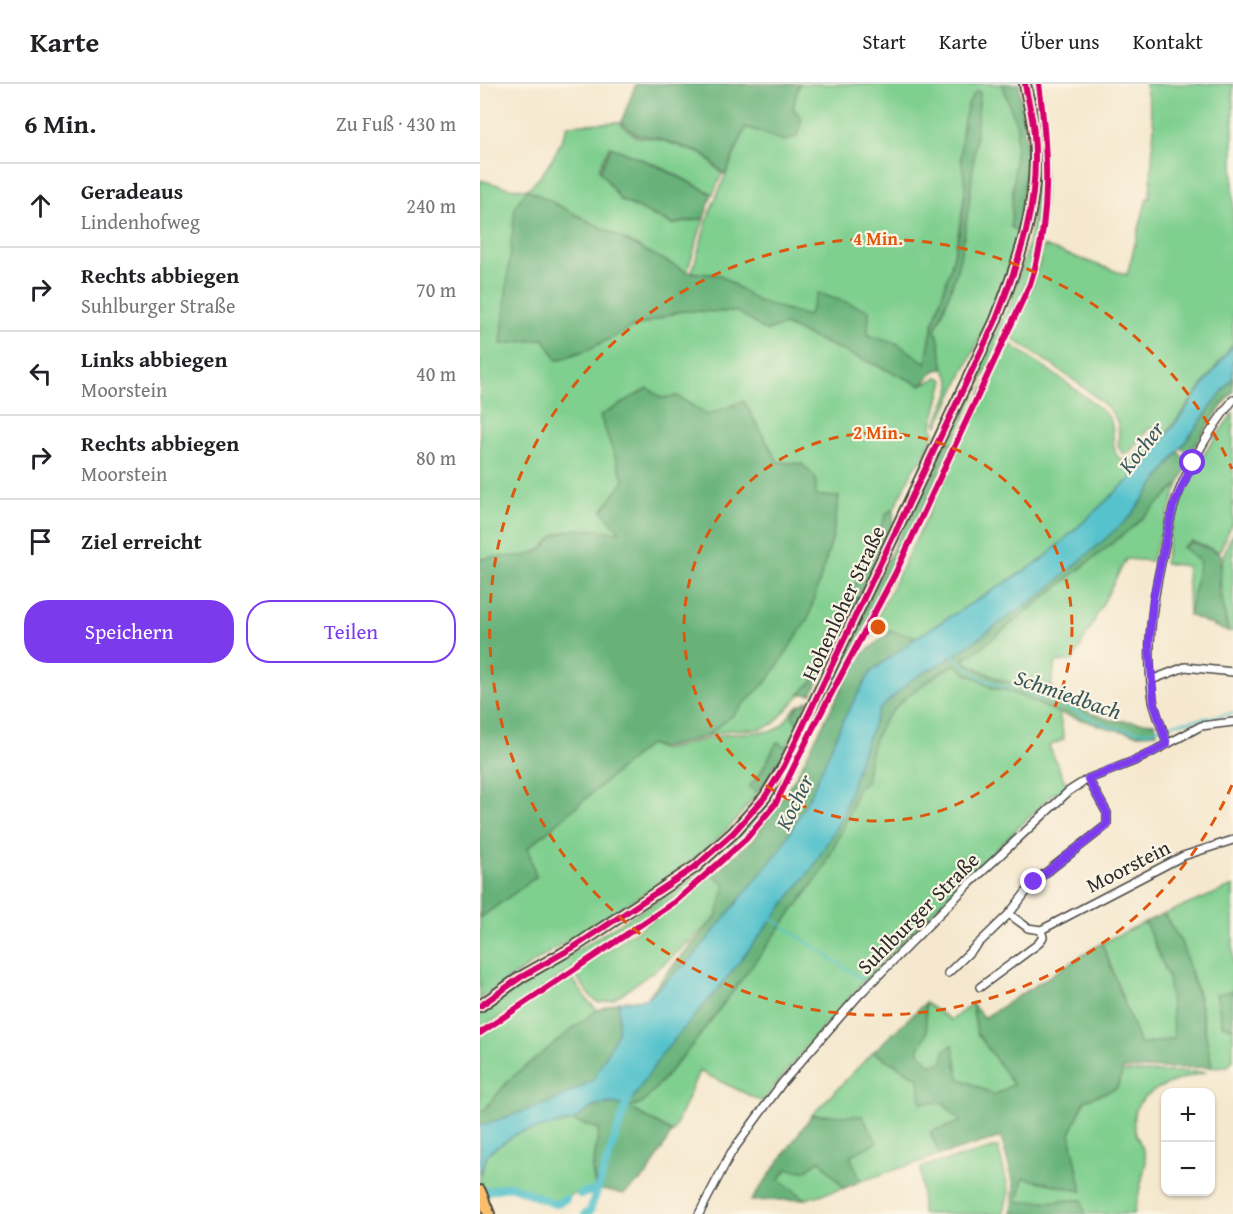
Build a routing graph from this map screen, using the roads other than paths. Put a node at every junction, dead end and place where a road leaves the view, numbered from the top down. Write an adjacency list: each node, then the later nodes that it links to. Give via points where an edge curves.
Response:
1 (1025, 84): 13 (main road, Hohenloher Straße, via 1034,134 1035,179 1029,227 1014,276 784,766 765,797 695,867)
2 (1233, 400): 4 (street, via 1215,423 1173,507 1153,599)
3 (1233, 672): 4 (street, via 1185,668)
4 (1151, 680): 6 (street)
5 (1233, 722): 6 (street, Suhlburger Straße, via 1201,726)
6 (1167, 744): 7 (street, Suhlburger Straße)
7 (1088, 779): 9 (street, Moorstein, via 1107,813 1107,825 1034,882); 16 (street, Suhlburger Straße, via 1069,791 969,884 859,995 782,1083 731,1153)
8 (1233, 840): 10 (street, Moorstein, via 1183,856)
9 (1009, 914): 10 (street, via 1028,928); 11 (street, Moorstein)
10 (1041, 930): 12 (street, Moorstein, via 1043,937 1038,944)
11 (948, 973)
12 (980, 987)
13 (480, 1006)
14 (480, 1191): 15 (main road)
15 (489, 1214)
16 (699, 1214)

